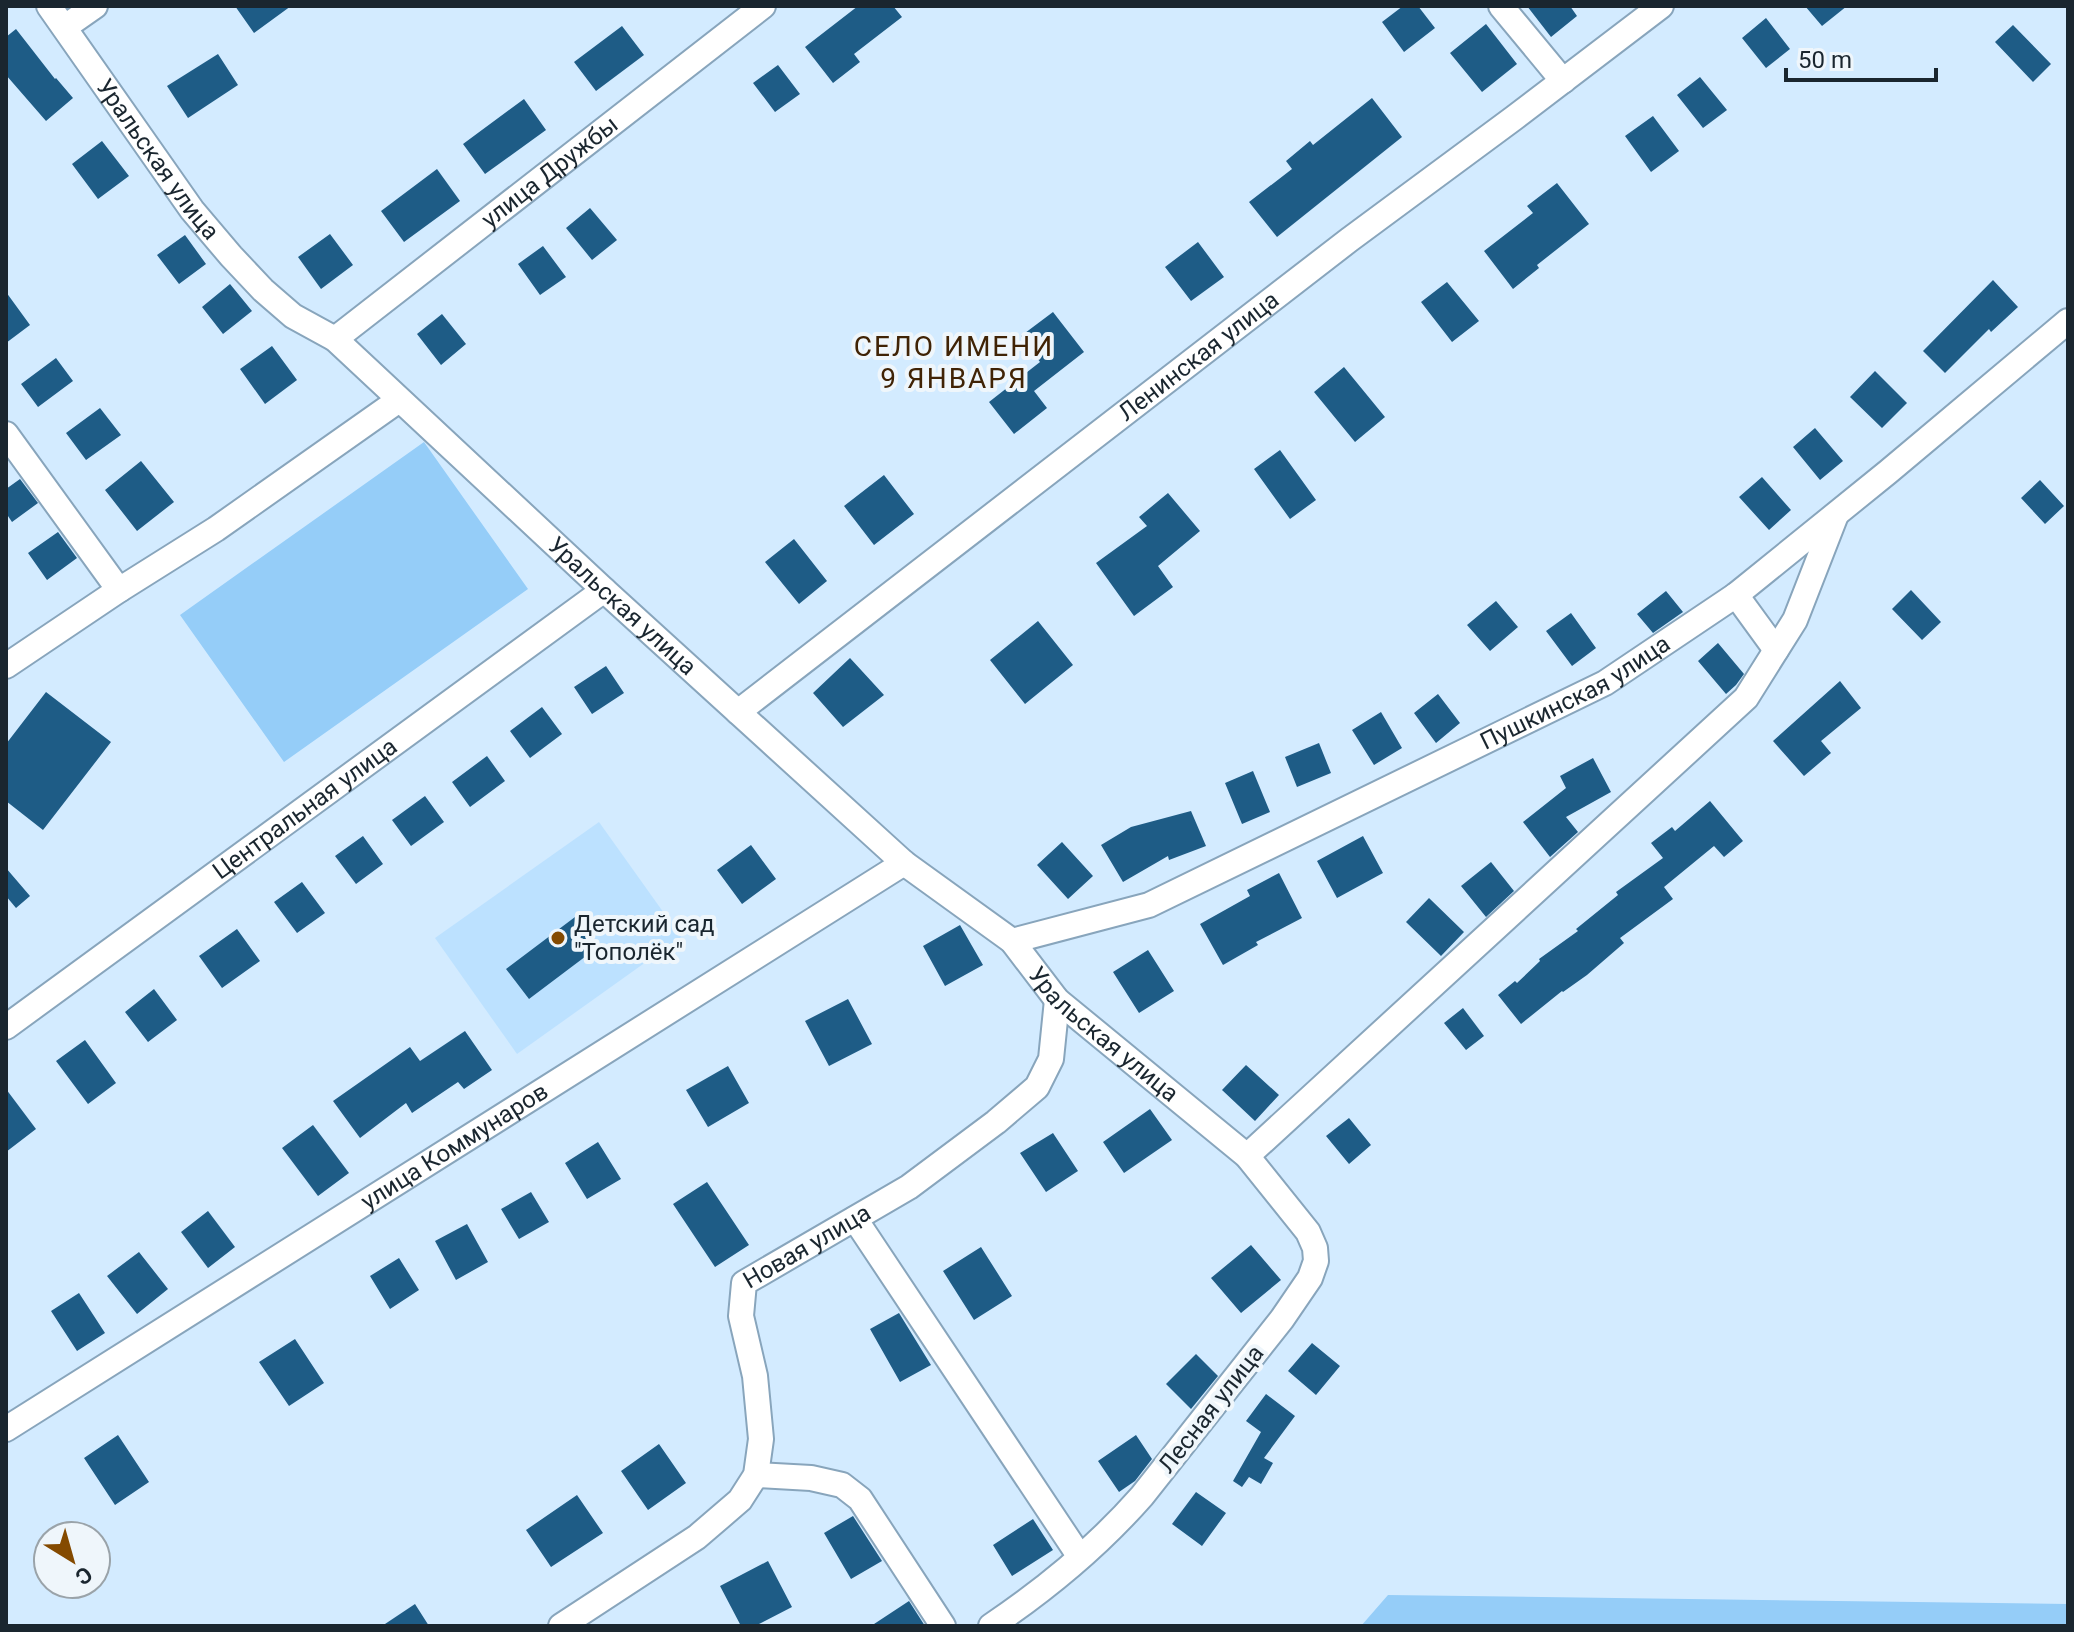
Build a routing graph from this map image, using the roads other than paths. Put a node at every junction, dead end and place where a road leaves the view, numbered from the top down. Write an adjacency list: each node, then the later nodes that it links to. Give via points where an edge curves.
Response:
1 (49, 6): 6 (street, Уральская улица)
2 (95, 6): 6 (street)
3 (763, 6): 9 (street, улица Дружбы)
4 (1501, 6): 7 (street)
5 (1661, 6): 7 (street, Ленинская улица)
6 (65, 27): 9 (street, Уральская улица, via 192,210 231,256 293,316)
7 (1563, 81): 18 (street, Ленинская улица)
8 (2068, 321): 12 (street, Пушкинская улица)
9 (335, 339): 10 (street, Уральская улица)
10 (399, 400): 13 (street); 14 (street, Уральская улица)
11 (6, 434): 13 (street)
12 (1836, 514): 15 (street, Пушкинская улица); 16 (street, via 1795,620)
13 (119, 590): 17 (street)
14 (604, 590): 18 (street, Уральская улица); 22 (street, Центральная улица)
15 (1736, 595): 16 (street); 20 (street, Пушкинская улица, via 1605,683 1149,905)
16 (1776, 650): 23 (street, via 1746,698)
17 (6, 666)
18 (738, 712): 19 (street, Уральская улица)
19 (904, 863): 20 (street, Уральская улица); 25 (street, улица Коммунаров)
20 (1012, 941): 21 (street, Уральская улица)
21 (1057, 1000): 23 (street, Уральская улица); 24 (street, Новая улица, via 1051,1059 1037,1087 909,1187)
22 (6, 1027)
23 (1247, 1156): 27 (street, Лесная улица, via 1308,1232 1316,1261 1310,1278 1142,1496)
24 (855, 1219): 26 (street, Новая улица, via 744,1283 741,1316 755,1376 761,1439); 27 (street)
25 (6, 1429)
26 (756, 1475): 28 (street, via 740,1500 697,1537); 29 (street, via 842,1485 860,1499)
27 (1080, 1557): 30 (street, Лесная улица)
28 (561, 1626)
29 (943, 1626)
30 (991, 1626)

